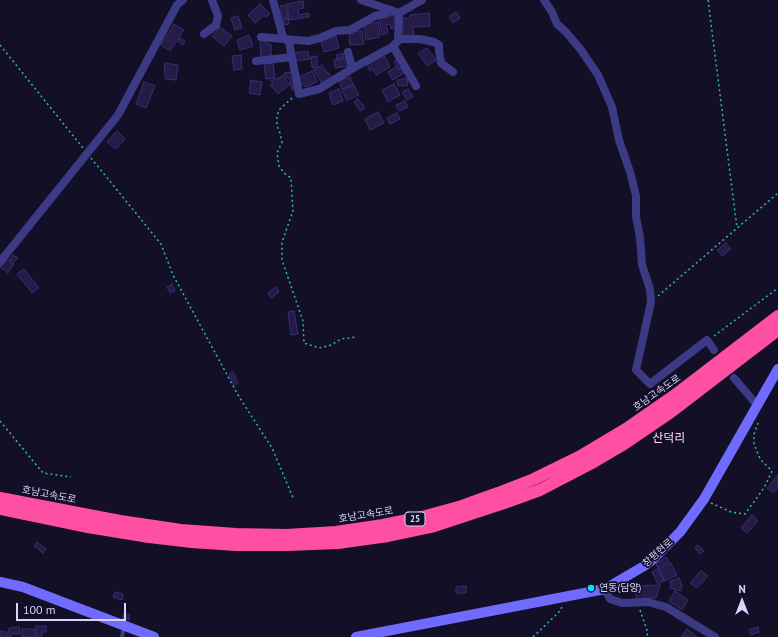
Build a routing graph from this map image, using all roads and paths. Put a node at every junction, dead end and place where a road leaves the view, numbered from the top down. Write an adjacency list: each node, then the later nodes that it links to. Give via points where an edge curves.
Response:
1 (183, 0): 22 (street, via 177,5 118,115)
2 (212, 0): 9 (street, via 218,16 217,21 216,25)
3 (274, 0): 12 (street, via 283,37)
4 (361, 0): 8 (street)
5 (422, 0): 8 (street)
6 (544, 0): 27 (street, via 557,24 581,50 598,75 612,107 636,196 642,265 650,289)
7 (708, 0): 24 (path)
8 (395, 12): 11 (street); 12 (street, via 376,16 350,30 336,31 320,38 308,41)
9 (204, 34)
10 (262, 37): 12 (street)
11 (398, 39): 14 (street); 19 (street, via 434,42 439,45 441,63)
12 (286, 40): 16 (street, via 289,42)
13 (0, 45): 22 (path)
14 (393, 46): 18 (street); 20 (street)
15 (348, 52): 18 (street)
16 (292, 57): 17 (street); 21 (street)
17 (256, 61)
18 (352, 68): 21 (street, via 319,89)
19 (453, 72)
20 (416, 86)
21 (299, 94): 30 (path, via 279,110 277,117 282,142 277,153 279,166 291,178 293,210 282,242 282,260 303,321 304,343 319,348 341,339)
22 (87, 153): 25 (street); 40 (path, via 162,244 173,275 234,388 272,448)
23 (778, 193): 24 (path)
24 (737, 228): 27 (path)
25 (0, 262)
26 (778, 288): 31 (path)
27 (651, 302): 31 (street, via 636,370 650,384)
28 (778, 316): 38 (highway, 호남고속도로 / 25, via 675,395 579,457 498,493 422,518 336,532 236,534 181,530)
29 (778, 330): 41 (highway, 25, via 671,412 590,464 540,490 431,527 338,543 236,545 149,537)
30 (356, 337)
31 (707, 340): 32 (street)
32 (714, 350)
33 (778, 369): 35 (main road, 창평현로)
34 (734, 378): 35 (street)
35 (757, 405): 39 (main road, 창평현로); 39 (path, via 758,423 754,444 760,459 772,471 764,488 745,514 731,512)
36 (0, 421): 37 (path, via 43,473)
37 (71, 477)
38 (0, 498)
39 (704, 499): 43 (main road, 창평현로, via 680,532 651,561)
40 (294, 500)
41 (0, 509)
42 (0, 582): 46 (main road, via 23,587)
43 (605, 589): 44 (main road, 창평현로); 45 (street, via 610,599 622,603)
44 (563, 598): 49 (main road, 창평현로); 50 (path, via 561,610)
45 (638, 603): 51 (path, via 648,633); 52 (street, via 648,602 666,607)
46 (124, 626): 47 (lane); 48 (main road)
47 (122, 637)
48 (154, 637)
49 (358, 637)
50 (532, 637)
51 (646, 637)
52 (715, 637)

